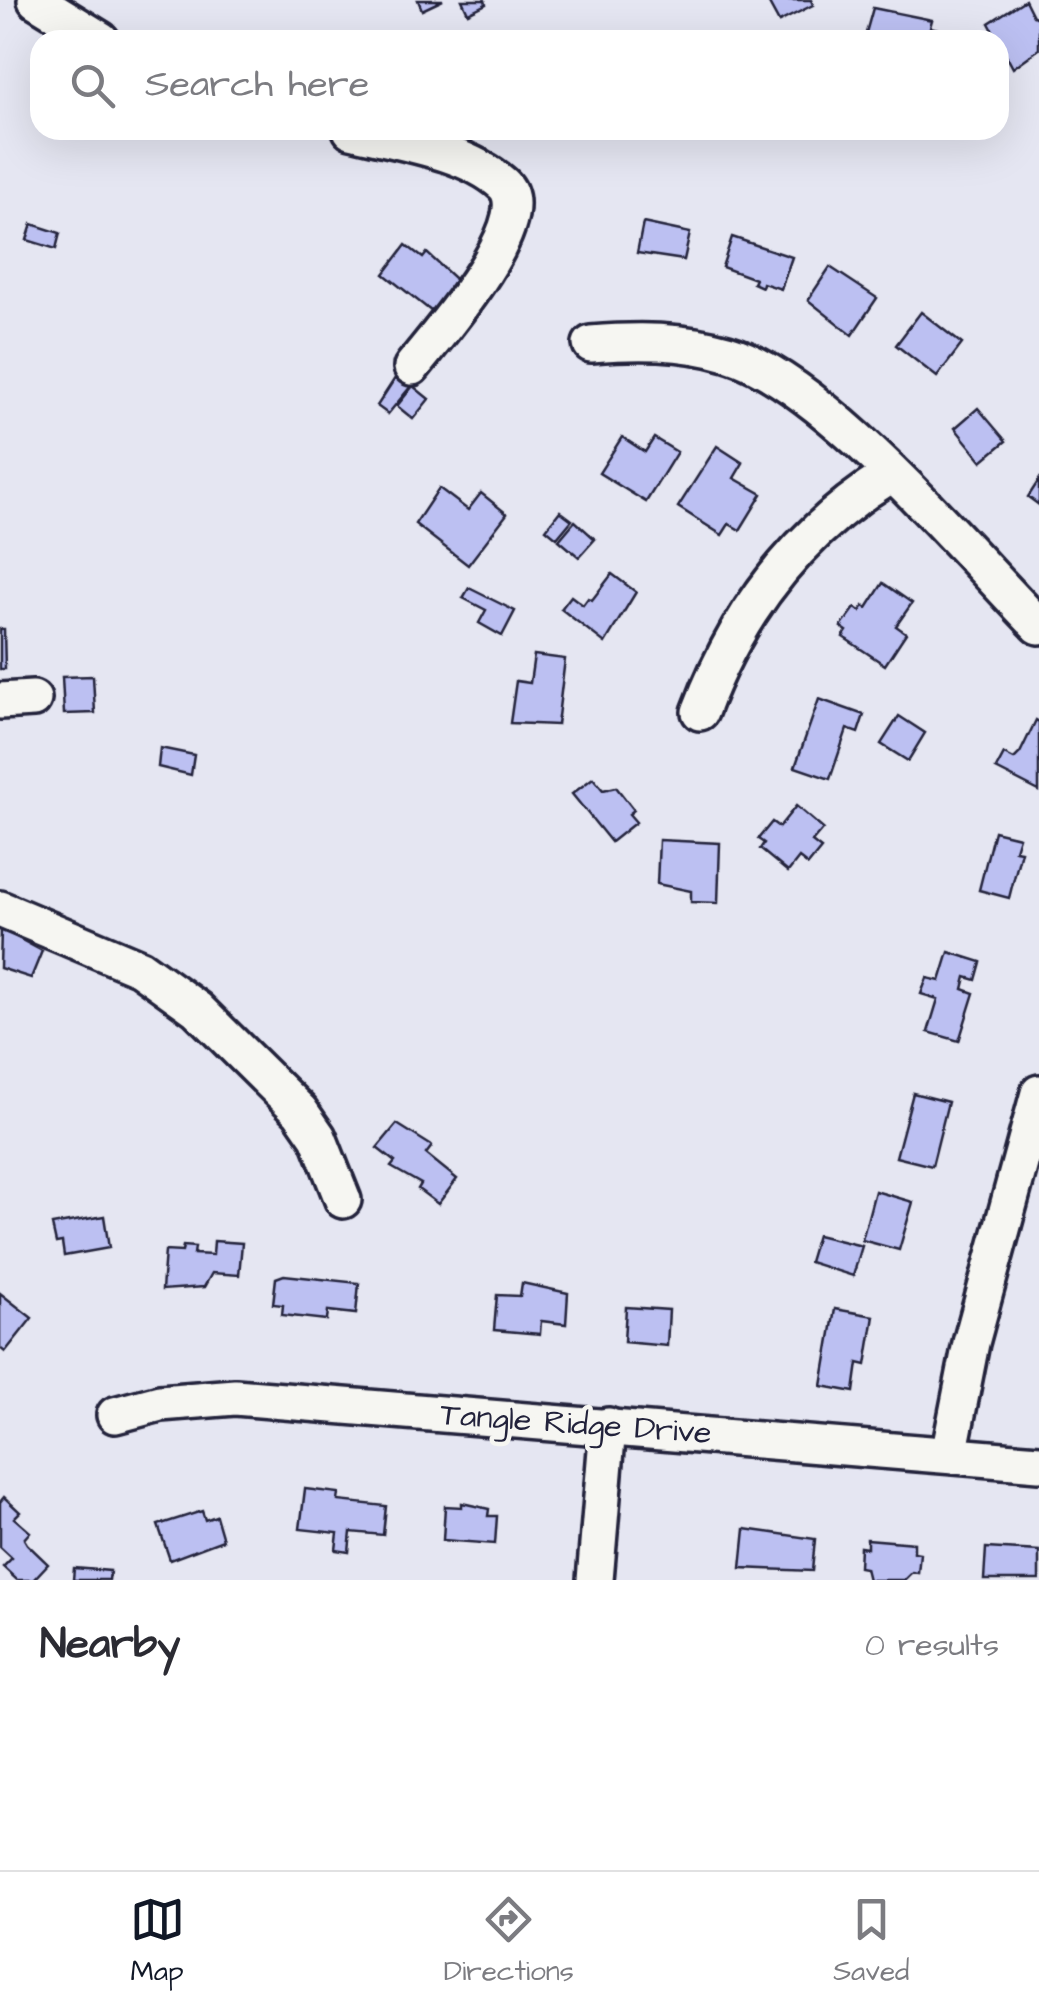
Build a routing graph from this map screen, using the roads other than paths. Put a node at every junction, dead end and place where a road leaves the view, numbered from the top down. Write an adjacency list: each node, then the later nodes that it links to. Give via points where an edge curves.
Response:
1 (36, 0): 2 (street)
2 (85, 30)
3 (390, 140): 5 (street, via 437,152 504,185 511,196 512,224 465,300)
4 (591, 344): 6 (street, via 635,340 730,354 802,393)
5 (412, 367)
6 (890, 475): 7 (street); 8 (street, via 832,518 758,596 726,648)
7 (1039, 626)
8 (700, 712)
9 (0, 909): 11 (street, via 140,968 197,1010 300,1111)
10 (1039, 1092): 14 (street, via 971,1343)
11 (343, 1200)
12 (115, 1415): 13 (street, Tangle Ridge Drive, via 160,1403 235,1397)
13 (608, 1426): 14 (street, Tangle Ridge Drive); 16 (street)
14 (950, 1455): 15 (street, Tangle Ridge Drive)
15 (1039, 1464)
16 (595, 1580)

